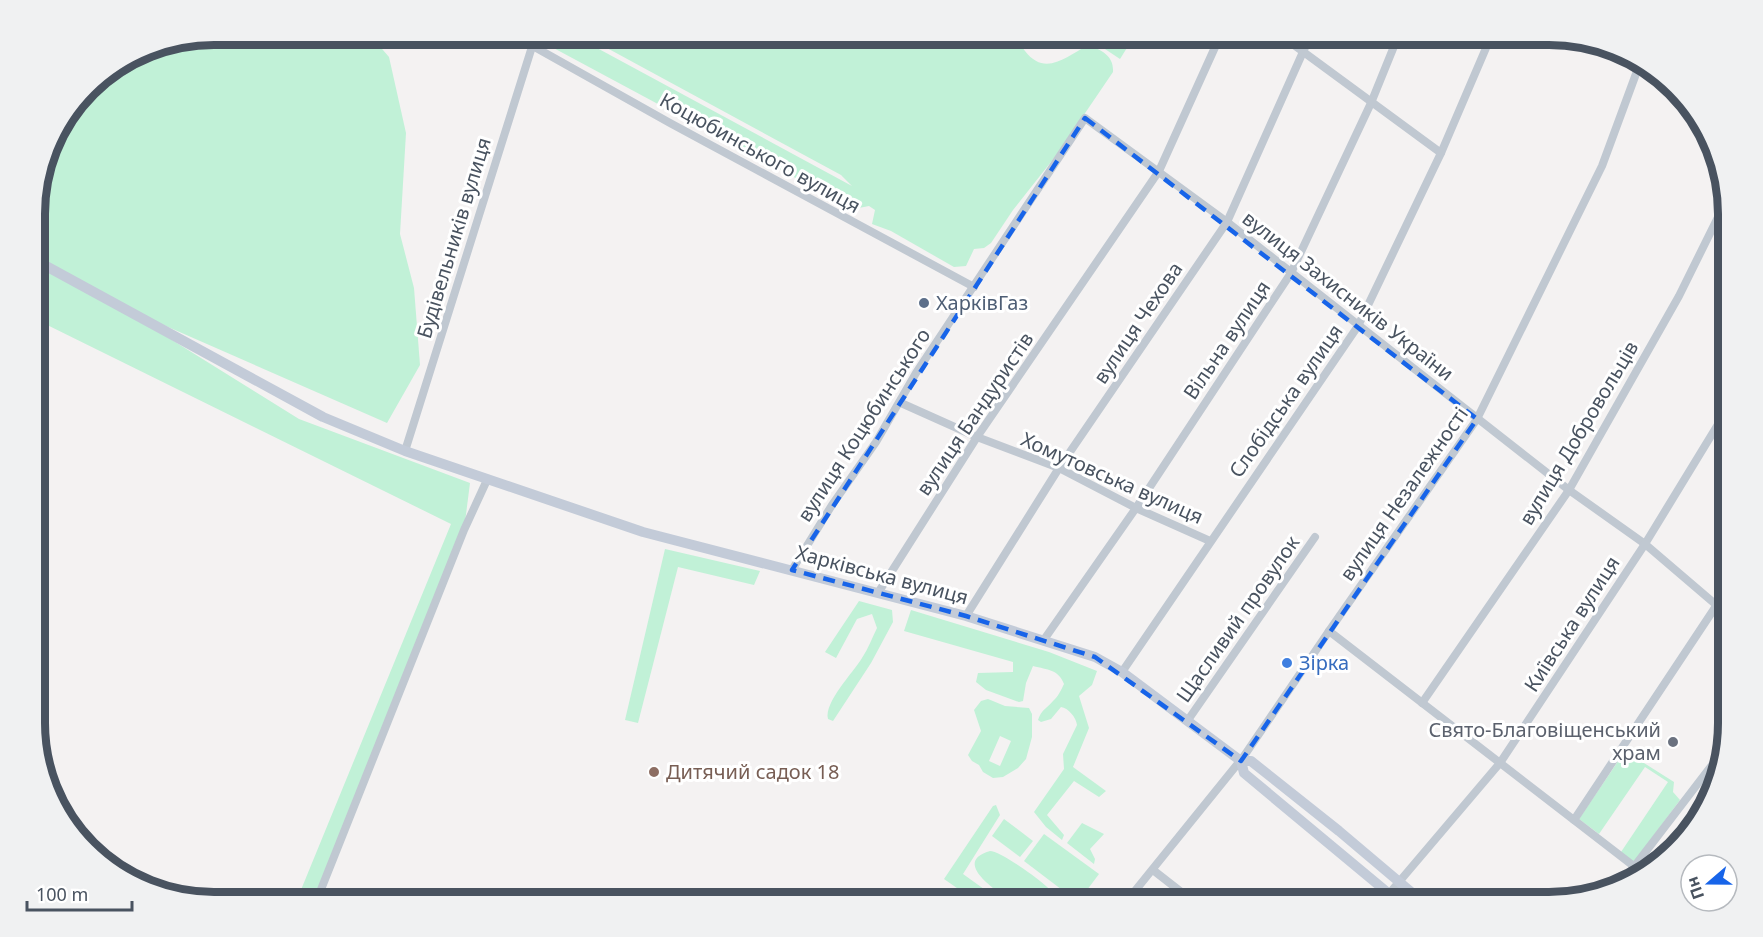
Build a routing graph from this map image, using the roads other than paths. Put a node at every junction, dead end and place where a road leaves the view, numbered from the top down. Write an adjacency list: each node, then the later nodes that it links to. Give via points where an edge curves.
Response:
1 (531, 45): 17 (street, Коцюбинського вулиця); 23 (street, Будівельників вулиця)
2 (1216, 45): 12 (street, вулиця Бандуристів)
3 (1292, 45): 7 (street)
4 (1307, 45): 7 (street, вулиця Чехова)
5 (1395, 45): 9 (street, Вільна вулиця)
6 (1487, 45): 11 (street, Слобідська вулиця)
7 (1303, 54): 9 (street); 14 (street, вулиця Чехова)
8 (1637, 70): 20 (street, вулиця Незалежності, via 1602,166)
9 (1371, 103): 11 (street); 16 (street, Вільна вулиця)
10 (1085, 118): 12 (street, вулиця Захисників України); 17 (street, вулиця Коцюбинського)
11 (1441, 153): 18 (street, Слобідська вулиця)
12 (1159, 171): 14 (street, вулиця Захисників України); 22 (street, вулиця Бандуристів)
13 (1718, 217): 26 (street, вулиця Добровольців, via 1679,296)
14 (1227, 222): 16 (street, вулиця Захисників України); 24 (street, вулиця Чехова)
15 (45, 265): 23 (street, Харківська вулиця, via 323,417)
16 (1291, 273): 18 (street, вулиця Захисників України); 27 (street, Вільна вулиця)
17 (974, 287): 19 (street, вулиця Коцюбинського, via 916,373)
18 (1358, 326): 20 (street, вулиця Захисників України); 29 (street, Слобідська вулиця)
19 (901, 403): 22 (street, Хомутовська вулиця); 31 (street, вулиця Коцюбинського)
20 (1477, 419): 26 (street, вулиця Захисників України); 35 (street, вулиця Незалежності)
21 (1718, 424): 30 (street, Київська вулиця)
22 (977, 437): 24 (street, Хомутовська вулиця); 32 (street, вулиця Бандуристів)
23 (405, 451): 25 (street, Харківська вулиця)
24 (1059, 468): 27 (street, Хомутовська вулиця); 34 (street, вулиця Чехова)
25 (487, 480): 31 (street, Харківська вулиця, via 644,532); 47 (street)
26 (1569, 490): 30 (street, вулиця Захисників України); 38 (street, вулиця Добровольців)
27 (1136, 508): 29 (street, Хомутовська вулиця); 36 (street, Вільна вулиця)
28 (1315, 537): 39 (street, Щасливий провулок)
29 (1210, 541): 37 (street, Слобідська вулиця)
30 (1644, 544): 33 (street, вулиця Захисників України); 41 (street, Київська вулиця)
31 (792, 570): 32 (street, Харківська вулиця)
32 (878, 593): 34 (street, Харківська вулиця)
33 (1717, 606): 43 (street)
34 (966, 616): 36 (street, Харківська вулиця)
35 (1329, 631): 38 (street); 40 (street, вулиця Незалежності)
36 (1043, 641): 37 (street, Харківська вулиця, via 1095,657)
37 (1122, 672): 39 (street, Харківська вулиця)
38 (1422, 703): 41 (street)
39 (1188, 720): 40 (street, Харківська вулиця)
40 (1240, 761): 45 (street, вулиця Незалежності); 46 (street, Харківська вулиця, via 1251,761); 50 (street, Харківська вулиця, via 1244,773)
41 (1500, 763): 43 (street); 46 (street, Київська вулиця)
42 (1713, 764): 44 (street)
43 (1574, 820): 44 (street)
44 (1635, 867)
45 (1153, 870): 48 (street, вулиця Незалежності); 49 (street)
46 (1399, 882): 51 (street, Київська вулиця); 52 (street, Харківська вулиця)
47 (320, 892)
48 (1134, 892)
49 (1181, 892)
50 (1379, 892)
51 (1391, 892)
52 (1411, 892)

